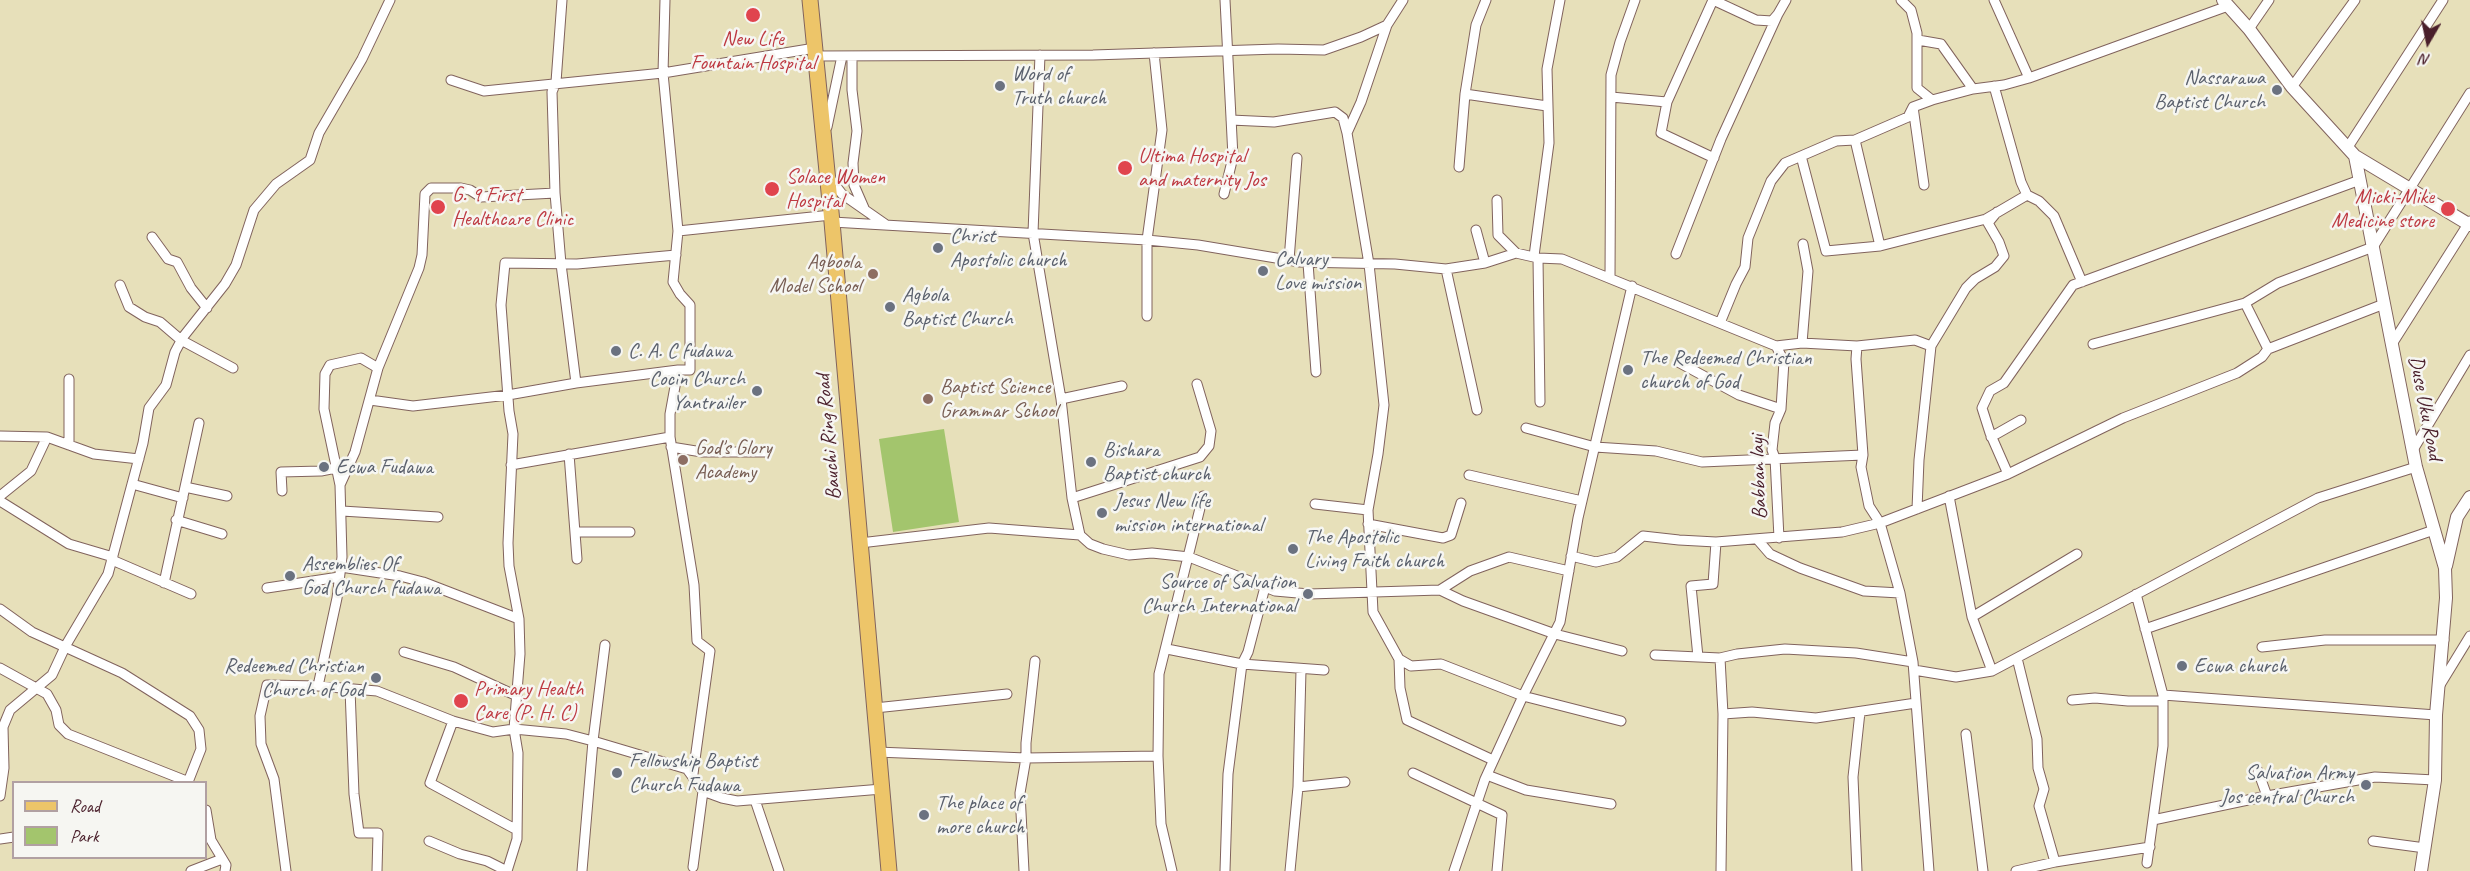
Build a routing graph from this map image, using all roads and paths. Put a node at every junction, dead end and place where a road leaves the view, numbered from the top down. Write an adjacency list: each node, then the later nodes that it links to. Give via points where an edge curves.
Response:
1 (390, 0): 87 (street, via 363,59 319,133 310,160 276,184 254,210 236,265)
2 (562, 0): 30 (street)
3 (665, 0): 27 (street)
4 (810, 0): 22 (main road, Bauchi Ring Road)
5 (1225, 0): 21 (street)
6 (1403, 0): 18 (street)
7 (1486, 0): 35 (street, via 1476,25)
8 (1560, 0): 39 (street, via 1547,69)
9 (1635, 0): 36 (street, via 1611,75)
10 (1786, 0): 17 (street)
11 (1901, 0): 20 (street, via 1911,10)
12 (1994, 0): 28 (street)
13 (2269, 0): 19 (street)
14 (2355, 0): 32 (street)
15 (2443, 0): 45 (street)
16 (2225, 3): 19 (street); 28 (street)
17 (1778, 15): 38 (street, via 1772,21 1756,20 1713,0); 48 (street)
18 (1387, 24): 21 (street, via 1324,50); 42 (street)
19 (2249, 29): 32 (street)
20 (1918, 40): 33 (street, via 1941,44); 37 (street, via 1917,88)
21 (1227, 51): 23 (street); 41 (street)
22 (816, 52): 25 (street); 27 (street); 44 (main road, Bauchi Ring Road)
23 (1154, 53): 24 (street); 67 (street, via 1162,130)
24 (1040, 55): 26 (street); 65 (street)
25 (842, 56): 26 (street); 44 (street)
26 (852, 56): 58 (street, via 857,130 854,185)
27 (663, 73): 30 (street); 64 (street)
28 (2029, 78): 31 (street)
29 (451, 80): 30 (street, via 484,91)
30 (556, 82): 54 (street, via 552,92)
31 (1994, 86): 33 (street); 56 (street)
32 (2292, 87): 45 (street)
33 (1973, 89): 37 (street)
34 (2470, 93): 53 (street)
35 (1465, 94): 39 (street); 49 (street)
36 (1611, 97): 38 (street); 81 (street)
37 (1932, 100): 40 (street)
38 (1667, 102): 48 (street, via 1661,133)
39 (1547, 106): 74 (street, via 1549,143)
40 (1913, 107): 43 (street, via 1908,117); 52 (street)
41 (1231, 120): 42 (street, via 1274,122 1335,112 1342,118); 55 (street, via 1233,157)
42 (1347, 133): 79 (street)
43 (1855, 140): 46 (street, via 1836,141); 69 (street)
44 (824, 141): 50 (main road, Bauchi Ring Road)
45 (2352, 151): 51 (street, Duse Uku Road); 53 (street)
46 (1801, 156): 69 (street, via 1826,251); 89 (street, via 1785,163 1770,181 1748,238 1745,267)
47 (1297, 158): 75 (street)
48 (1714, 158): 72 (street)
49 (1459, 167)
50 (828, 176): 58 (street, via 842,194); 60 (main road, Bauchi Ring Road)
51 (2360, 180): 70 (street, Duse Uku Road); 82 (street)
52 (1924, 185)
53 (2409, 188): 61 (street); 70 (street)
54 (555, 193): 78 (street); 101 (street, via 481,197 461,188 431,188 425,194 419,268)
55 (1224, 194)
56 (2027, 195): 59 (street); 82 (street, via 2054,216)
57 (1497, 200): 71 (street, via 1498,235)
58 (864, 208): 62 (street)
59 (1997, 212): 69 (street, via 1986,219); 96 (street, via 1988,223 2004,256 1966,288)
60 (832, 219): 62 (street); 64 (street); 164 (main road, Bauchi Ring Road)
61 (2469, 224): 93 (street)
62 (887, 225): 65 (street)
63 (1476, 230): 77 (street)
64 (678, 231): 73 (street)
65 (1033, 233): 67 (street); 109 (street)
66 (152, 237): 87 (street, via 168,260 177,262 190,288)
67 (1147, 240): 75 (street); 88 (street)
68 (1803, 244): 91 (street, via 1808,271)
69 (1880, 246)
70 (2373, 247): 85 (street, via 2278,283); 86 (street, Duse Uku Road)
71 (1516, 253): 74 (street); 77 (street)
72 (1676, 254)
73 (676, 255): 78 (street); 102 (street, via 673,282 690,305 690,370)
74 (1536, 257): 81 (street, via 1562,259); 111 (street)
75 (1289, 260): 76 (street)
76 (1308, 262): 79 (street); 103 (street)
77 (1485, 263): 80 (street)
78 (561, 264): 105 (street); 108 (street, via 505,263 501,305)
79 (1369, 264): 80 (street); 150 (street, via 1384,405)
80 (1446, 269): 113 (street)
81 (1610, 278): 84 (street)
82 (2082, 282): 118 (street, via 2073,285 2004,383 1990,391 1983,408)
83 (120, 285): 90 (street, via 129,307 160,322)
84 (1632, 286): 89 (street); 122 (street)
85 (2245, 303): 92 (street); 97 (street)
86 (2384, 304): 93 (street, Duse Uku Road); 97 (street)
87 (207, 308): 90 (street)
88 (1148, 316)
89 (1720, 323): 94 (street)
90 (181, 340): 100 (street); 128 (street, via 166,386 149,408)
91 (1802, 344): 94 (street); 95 (street)
92 (2093, 344)
93 (2392, 344): 123 (street, Duse Uku Road)
94 (1776, 346): 112 (street, Babban layi, via 1784,362)
95 (1857, 346): 96 (street, via 1915,340); 126 (street)
96 (1931, 346): 149 (street)
97 (2268, 349): 132 (street, via 2236,373 2123,418)
98 (2470, 355): 123 (street)
99 (1678, 362): 112 (street, via 1738,395)
100 (234, 368)
101 (378, 368): 110 (street); 131 (street, via 361,358 330,365 325,374 324,409)
102 (678, 370): 105 (street); 120 (street, via 670,414)
103 (1316, 372)
104 (69, 379): 121 (street)
105 (576, 382): 108 (street)
106 (1197, 384): 144 (street, via 1211,432 1209,446 1200,457)
107 (1122, 386): 109 (street)
108 (508, 395): 110 (street, via 413,406); 129 (street, via 513,434)
109 (1061, 399): 144 (street)
110 (370, 400): 135 (street, via 355,452)
111 (1540, 402)
112 (1781, 409): 127 (street, Babban layi, via 1775,423)
113 (1477, 410)
114 (2021, 420): 118 (street)
115 (199, 423): 136 (street)
116 (1526, 428): 122 (street)
117 (0, 436): 119 (street)
118 (1991, 437): 132 (street)
119 (47, 438): 121 (street); 138 (street, via 31,471)
120 (670, 442): 124 (street, via 702,452); 125 (street); 231 (street, via 694,585 697,641 710,651)
121 (69, 445): 128 (street, via 94,454)
122 (1595, 447): 127 (street, via 1656,451 1702,462); 146 (street)
123 (2413, 450): 130 (street, Duse Uku Road)
124 (767, 452)
125 (569, 454): 129 (street); 157 (street)
126 (1863, 455): 127 (street); 154 (street, via 1861,467 1869,506)
127 (1775, 458): 161 (street, Babban layi)
128 (139, 459): 134 (street)
129 (511, 465): 183 (street, via 509,566)
130 (2416, 467): 156 (street, Duse Uku Road); 180 (street, via 2318,498)
131 (336, 468): 135 (street); 137 (street, via 281,472)
132 (2008, 474): 141 (street)
133 (1469, 475): 146 (street)
134 (132, 484): 143 (street); 168 (street)
135 (340, 485): 151 (street)
136 (185, 487): 139 (street); 143 (street)
137 (282, 491)
138 (0, 496)
139 (227, 496)
140 (1203, 496): 167 (street)
141 (1949, 496): 149 (street); 182 (street)
142 (2470, 497): 170 (street, via 2457,517)
143 (183, 498): 153 (street)
144 (1072, 498): 160 (street)
145 (0, 501): 168 (street, via 69,544)
146 (1582, 501): 166 (street)
147 (1461, 503): 155 (street, via 1451,535 1443,538)
148 (1315, 504): 150 (street)
149 (1917, 508): 154 (street)
150 (1368, 510): 155 (street)
151 (342, 511): 152 (street); 171 (street)
152 (438, 517)
153 (176, 520): 159 (street); 173 (street)
154 (1880, 523): 161 (street, via 1842,532); 178 (street)
155 (1368, 524): 177 (street)
156 (2434, 530): 170 (street, Duse Uku Road); 184 (street)
157 (575, 532): 158 (street); 169 (street)
158 (630, 532)
159 (222, 534)
160 (1080, 535): 164 (street, via 989,528); 167 (street, via 1096,546 1129,555)
161 (1779, 538): 162 (street)
162 (1757, 539): 163 (street); 178 (street, via 1770,554 1800,568 1864,591)
163 (1716, 542): 166 (street, via 1642,536 1617,557 1596,562); 195 (street, via 1713,584 1691,586)
164 (860, 543): 216 (main road, Bauchi Ring Road)
165 (2077, 554): 182 (street)
166 (1571, 556): 172 (street)
167 (1189, 557): 174 (street); 190 (street)
168 (113, 558): 173 (street); 191 (street, via 108,574)
169 (576, 559)
170 (2445, 568): 187 (street, Duse Uku Road)
171 (340, 572): 175 (street); 183 (street, via 400,576 423,582); 207 (street)
172 (1569, 572): 176 (street, via 1509,557 1470,571); 185 (street)
173 (164, 583): 179 (street)
174 (1265, 587): 177 (street, via 1309,594); 200 (street)
175 (267, 588)
176 (1440, 590): 177 (street); 185 (street)
177 (1372, 592): 198 (street, via 1373,612)
178 (1900, 593): 201 (street)
179 (191, 594)
180 (2136, 594): 184 (street); 197 (street)
181 (0, 609): 191 (street)
182 (1972, 617): 205 (street)
183 (519, 619): 211 (street)
184 (2145, 629): 213 (street)
185 (1555, 634): 192 (street); 212 (street)
186 (2470, 636): 206 (street)
187 (2444, 640): 189 (street, via 2325,640); 206 (street, Duse Uku Road)
188 (605, 645): 224 (street)
189 (2262, 646)
190 (1167, 648): 200 (street); 226 (street, via 1159,674)
191 (65, 649): 208 (street, via 52,675); 235 (street, via 122,674 190,716 199,730 201,749)
192 (1622, 651)
193 (404, 652): 211 (street, via 454,667)
194 (1655, 655): 195 (street)
195 (1698, 657): 196 (street)
196 (1720, 658): 201 (street, via 1785,649 1856,653); 218 (street)
197 (2017, 658): 205 (street); 253 (street, via 2037,739 2038,768 2044,789 2039,806)
198 (1399, 659): 212 (street, via 1411,666 1441,664); 228 (street, via 1407,720)
199 (1035, 661): 227 (street)
200 (1242, 664): 203 (street); 266 (street, via 1228,774)
201 (1914, 666): 205 (street, via 1956,677); 215 (street)
202 (0, 668): 208 (street)
203 (1302, 670): 204 (street); 237 (street)
204 (1324, 670)
205 (1992, 671)
206 (2439, 685): 219 (street, Duse Uku Road)
207 (318, 686): 209 (street); 258 (street, via 267,685 260,716 261,744 274,779)
208 (36, 688): 234 (street, via 47,694 59,725 68,734); 240 (street, via 10,710 3,727)
209 (350, 689): 220 (street, via 377,691); 259 (street, via 359,833 378,833)
210 (1007, 694): 216 (street)
211 (517, 696): 222 (street)
212 (1523, 696): 221 (street); 228 (street)
213 (2163, 698): 214 (street); 219 (street); 246 (street, via 2163,746)
214 (2072, 700)
215 (1916, 703): 217 (street); 272 (street)
216 (875, 708): 225 (main road, Bauchi Ring Road)
217 (1860, 712): 218 (street, via 1816,718 1752,712); 271 (street, via 1853,777)
218 (1723, 714): 270 (street)
219 (2436, 715): 233 (street, Duse Uku Road)
220 (453, 721): 222 (street, via 494,732); 247 (street, via 430,783)
221 (1621, 722)
222 (514, 729): 224 (street); 247 (street, via 518,753)
223 (1966, 734): 273 (street)
224 (593, 741): 231 (street); 261 (street)
225 (877, 752): 227 (street); 238 (main road, Bauchi Ring Road)
226 (1158, 756): 227 (street); 265 (street, via 1161,824)
227 (1026, 758): 264 (street, via 1020,793)
228 (1493, 760): 232 (street)
229 (2258, 771): 241 (street)
230 (1413, 773): 243 (street)
231 (693, 774): 239 (street)
232 (1487, 775): 243 (street); 244 (street, via 1526,790)
233 (2435, 780): 241 (street, via 2375,777); 251 (street, Duse Uku Road)
234 (186, 781)
235 (188, 781)
236 (1345, 782): 237 (street)
237 (1298, 786): 267 (street)
238 (882, 789): 242 (street); 263 (main road, Bauchi Ring Road)
239 (703, 791): 242 (street, via 737,801); 255 (street)
240 (0, 796)
241 (2267, 796): 246 (street)
242 (755, 800): 262 (street)
243 (1475, 804): 268 (street); 269 (street, via 1502,815)
244 (1611, 804)
245 (207, 816): 252 (street, via 211,840)
246 (2153, 820): 250 (street)
247 (517, 830): 260 (street)
248 (429, 841): 260 (street)
249 (2373, 841): 251 (street)
250 (2150, 847): 253 (street); 254 (street)
251 (2426, 848): 275 (street, Duse Uku Road)
252 (222, 859): 256 (street); 257 (street)
253 (2055, 862): 274 (street)
254 (2147, 863)
255 (693, 867)
256 (191, 871)
257 (225, 871)
258 (286, 871)
259 (377, 871)
260 (507, 871)
261 (582, 871)
262 (779, 871)
263 (889, 871)
264 (1024, 871)
265 (1172, 871)
266 (1225, 871)
267 (1290, 871)
268 (1454, 871)
269 (1497, 871)
270 (1721, 871)
271 (1857, 871)
272 (1929, 871)
273 (1983, 871)
274 (2016, 871)
275 (2421, 871)

